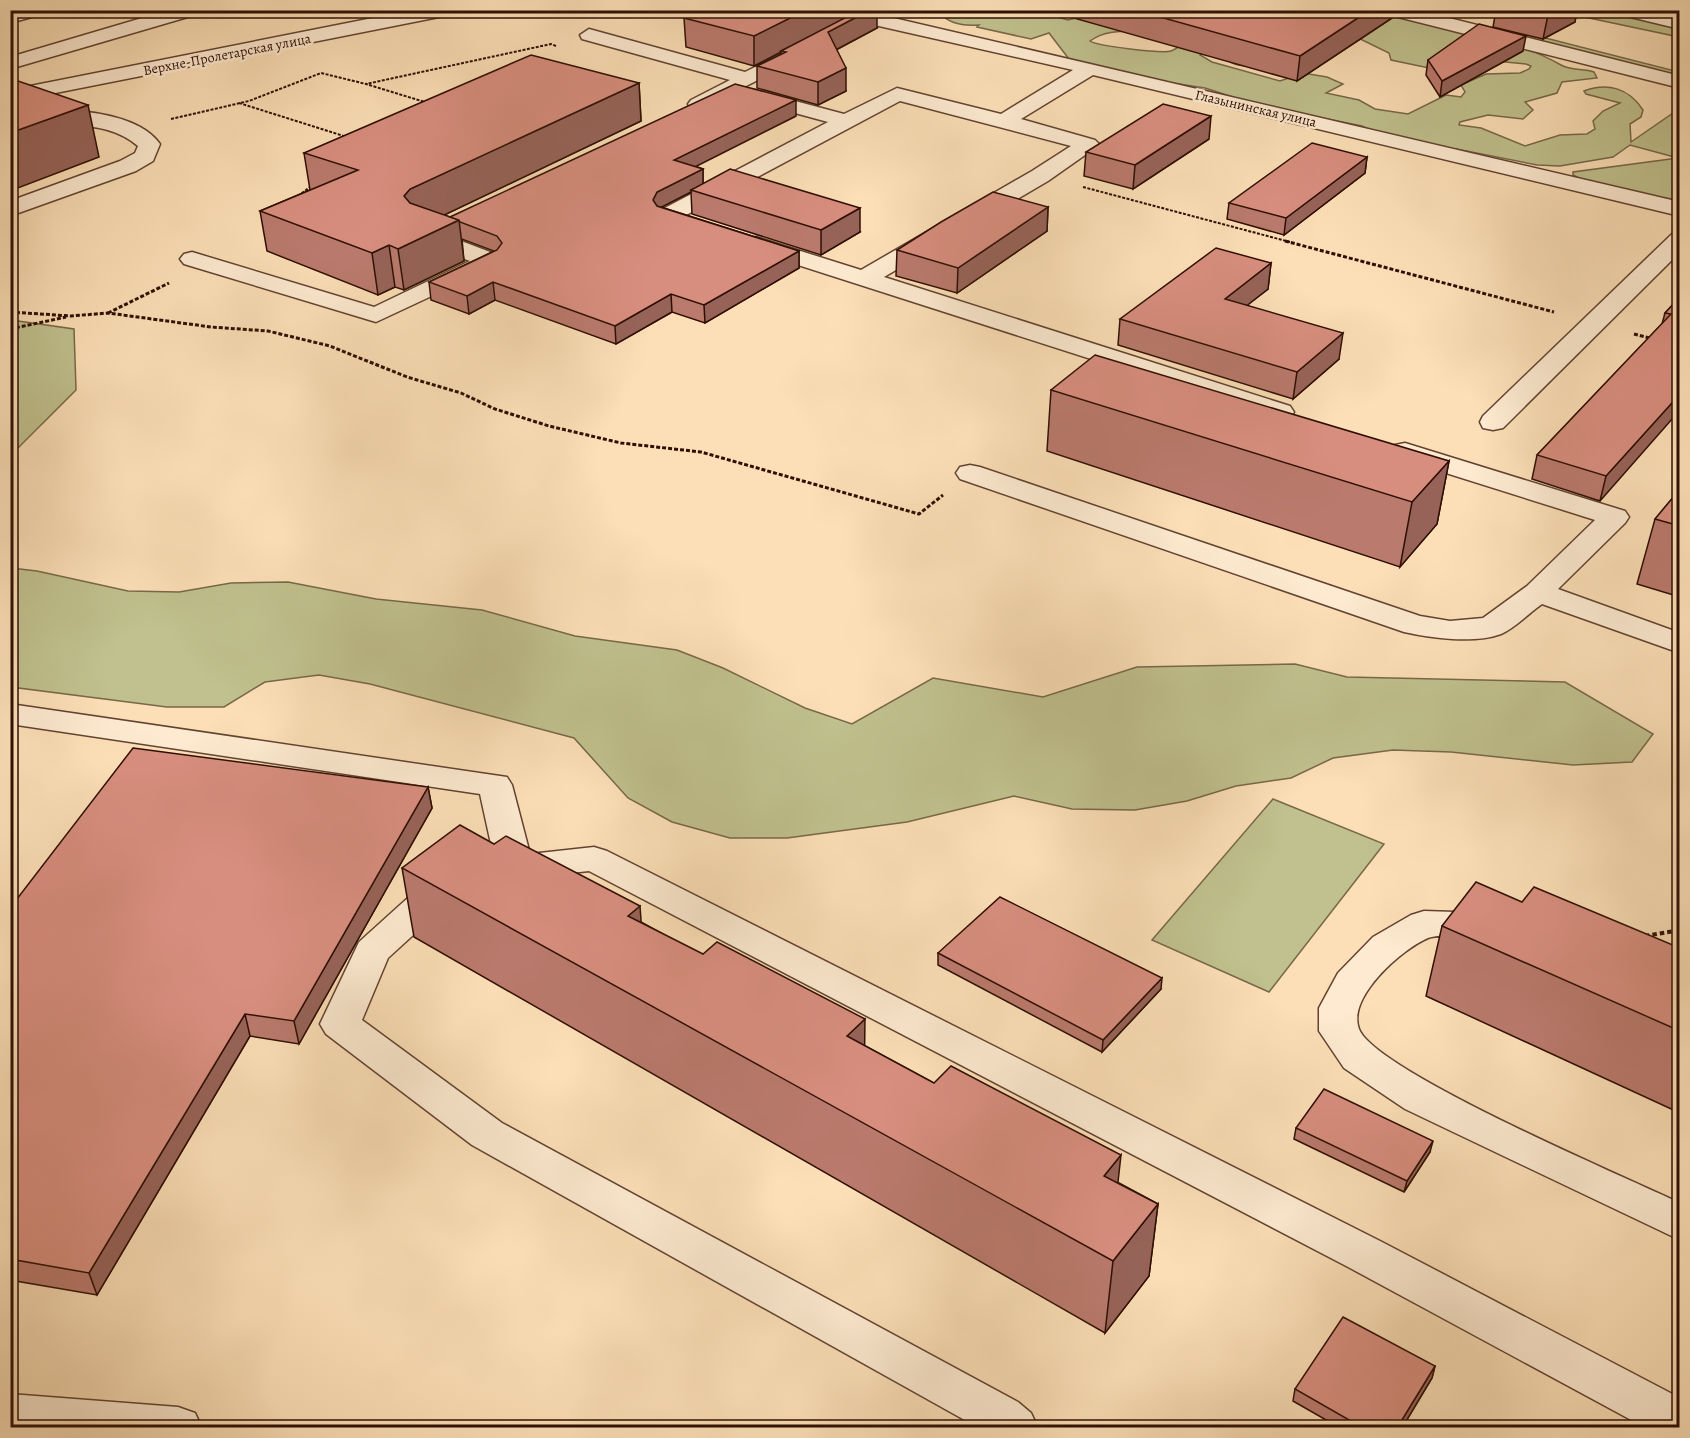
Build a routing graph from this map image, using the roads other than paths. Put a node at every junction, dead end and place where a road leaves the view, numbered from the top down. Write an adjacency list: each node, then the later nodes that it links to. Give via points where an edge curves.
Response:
1 (36, 10): 9 (street)
2 (191, 10): 12 (street)
3 (444, 10): 8 (street, Верхне-Пролетарская улица)
4 (832, 10): 7 (street, Глазынинская улица)
5 (1393, 10): 14 (street)
6 (1625, 10): 10 (street)
7 (875, 14): 13 (street, Глазынинская улица); 15 (street)
8 (398, 15): 16 (street, Верхне-Пролетарская улица)
9 (10, 18)
10 (1680, 24)
11 (589, 35): 15 (street)
12 (10, 63)
13 (1090, 68): 20 (street); 22 (street, Глазынинская улица)
14 (1680, 82)
15 (738, 84): 17 (street); 19 (street)
16 (10, 96)
17 (680, 113)
18 (30, 117): 21 (street, via 60,115 104,122 142,137 148,144 146,156)
19 (846, 121): 20 (street, via 897,94); 24 (street, via 668,216)
20 (1004, 121): 28 (street, via 1088,144)
21 (10, 209)
22 (1680, 209)
23 (446, 226): 27 (street, via 424,236 490,260 376,315)
24 (700, 226)
25 (733, 237): 28 (street)
26 (1680, 239): 30 (street)
27 (200, 262)
28 (863, 279): 29 (street)
29 (1307, 420)
30 (1493, 422)
31 (1376, 441): 33 (street, via 1615,517)
32 (970, 473): 33 (street, via 1415,625 1450,630 1491,627)
33 (1538, 592): 34 (street)
34 (1680, 644)
35 (10, 714): 36 (street, via 495,785)
36 (515, 867): 40 (street, via 594,860 1366,1255); 42 (street, via 459,873 372,951 340,1024 487,1134 1001,1416)
37 (1522, 932): 38 (street, via 1501,927 1424,924 1386,946 1357,976 1338,1008 1339,1031 1358,1058 1419,1098)
38 (1680, 1223)
39 (10, 1414): 41 (street)
40 (1680, 1422)
41 (178, 1428)
42 (1014, 1428)

